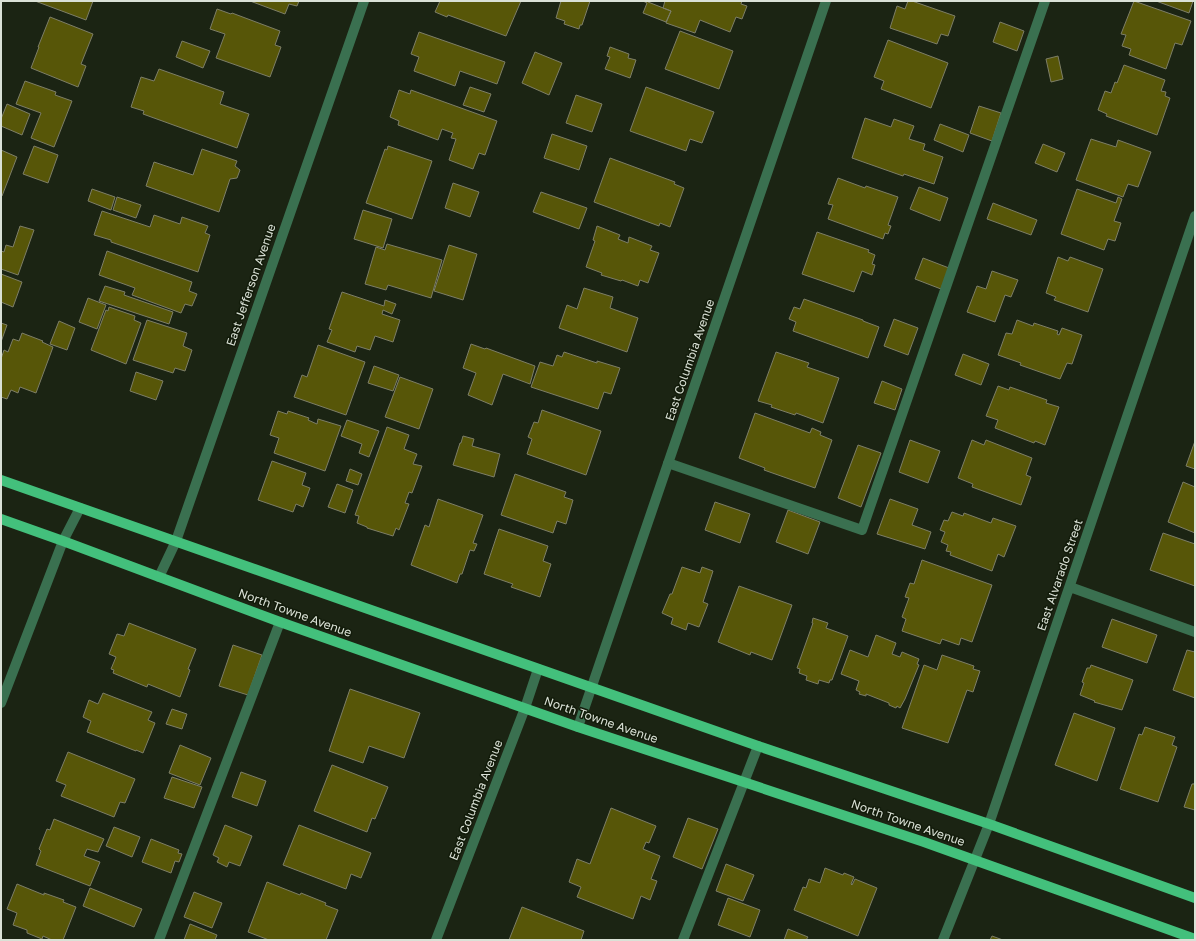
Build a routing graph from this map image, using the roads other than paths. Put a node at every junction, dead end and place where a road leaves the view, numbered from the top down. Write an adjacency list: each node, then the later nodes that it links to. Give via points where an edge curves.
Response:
1 (364, 1): 10 (street, East Jefferson Avenue)
2 (826, 1): 5 (street, East Columbia Avenue)
3 (1046, 1): 5 (street, via 862,530)
4 (1195, 216): 12 (street, East Alvarado Street)
5 (668, 463): 16 (street, East Columbia Avenue)
6 (1, 480): 7 (main road, North Towne Avenue)
7 (80, 508): 9 (street); 10 (main road, North Towne Avenue)
8 (1, 519): 9 (main road, North Towne Avenue)
9 (63, 541): 11 (main road, North Towne Avenue); 17 (street)
10 (176, 541): 11 (street, East Jefferson Avenue); 15 (main road, North Towne Avenue)
11 (159, 577): 13 (main road, North Towne Avenue)
12 (1070, 587): 14 (street); 22 (street, East Alvarado Street)
13 (280, 622): 18 (main road, North Towne Avenue); 26 (street)
14 (1195, 632)
15 (538, 669): 16 (main road, North Towne Avenue); 18 (street, East Columbia Avenue)
16 (591, 687): 19 (street, East Columbia Avenue); 20 (main road, North Towne Avenue)
17 (1, 703)
18 (525, 708): 19 (main road, North Towne Avenue); 27 (street, East Columbia Avenue)
19 (578, 727): 21 (main road, North Towne Avenue)
20 (758, 746): 21 (street); 22 (main road, North Towne Avenue)
21 (745, 782): 23 (main road, North Towne Avenue); 28 (street)
22 (990, 824): 23 (street, East Alvarado Street); 24 (main road, North Towne Avenue)
23 (975, 860): 25 (main road, North Towne Avenue); 29 (street, East Alvarado Street)
24 (1195, 898)
25 (1195, 939)
26 (158, 940)
27 (436, 940)
28 (683, 940)
29 (943, 940)

